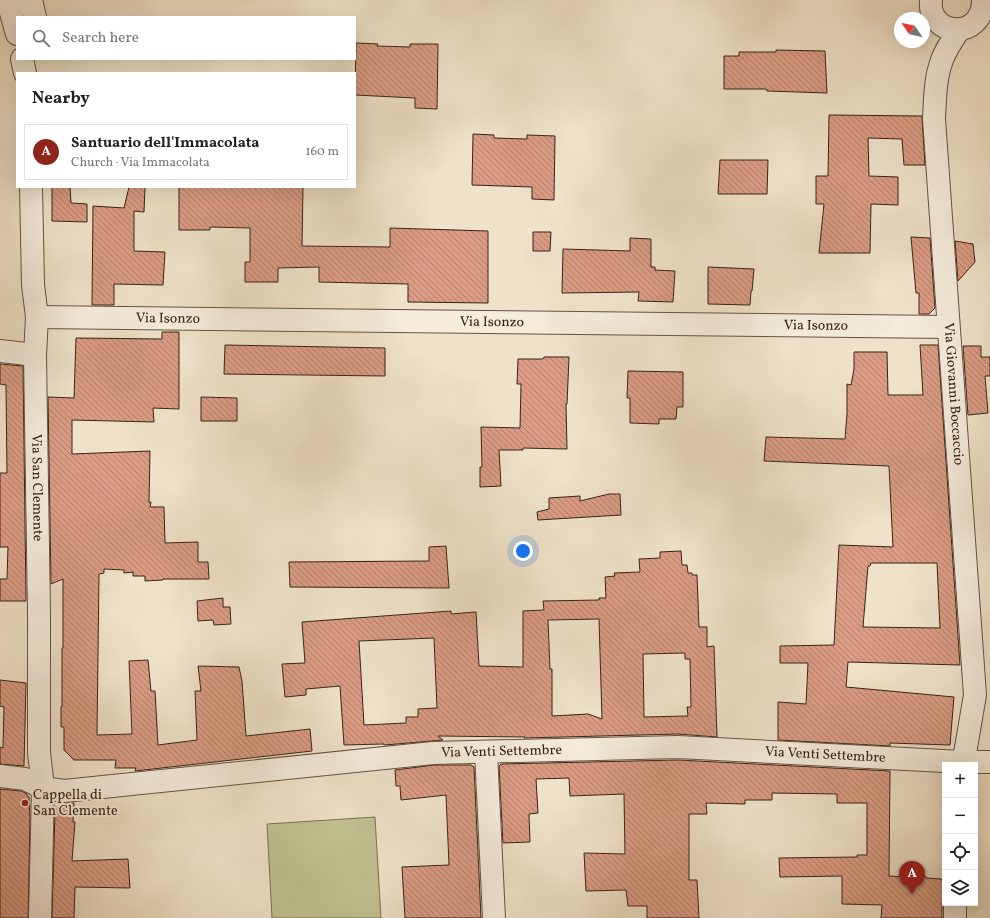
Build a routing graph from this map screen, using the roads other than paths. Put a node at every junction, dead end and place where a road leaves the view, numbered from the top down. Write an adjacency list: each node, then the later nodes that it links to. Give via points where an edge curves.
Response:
1 (931, 0): 6 (street, via 931,10 937,21 943,26)
2 (17, 2): 4 (street); 5 (street)
3 (984, 11): 6 (street, via 972,25)
4 (17, 16)
5 (34, 16)
6 (959, 30): 13 (street, Via Giovanni Boccaccio, via 941,61 934,120)
7 (22, 60): 9 (street)
8 (32, 60): 10 (street)
9 (25, 72)
10 (31, 72)
11 (31, 188): 12 (street, Via San Clemente)
12 (36, 317): 13 (street, Via Isonzo); 15 (street, Via San Clemente)
13 (948, 327): 17 (street, Via Giovanni Boccaccio, via 975,695)
14 (0, 351): 15 (street)
15 (35, 355): 22 (street, Via San Clemente, via 39,752)
16 (486, 752): 19 (street, Via Venti Settembre, via 678,748); 22 (street, Via Venti Settembre, via 432,753 64,791); 25 (street)
17 (963, 762)
18 (990, 762): 20 (street, Via Venti Settembre)
19 (942, 763)
20 (978, 763)
21 (0, 776): 22 (street, Via Venti Settembre, via 25,779)
22 (42, 788): 24 (street, Via San Clemente)
23 (955, 906): 26 (street)
24 (40, 918)
25 (494, 918)
26 (955, 918)

